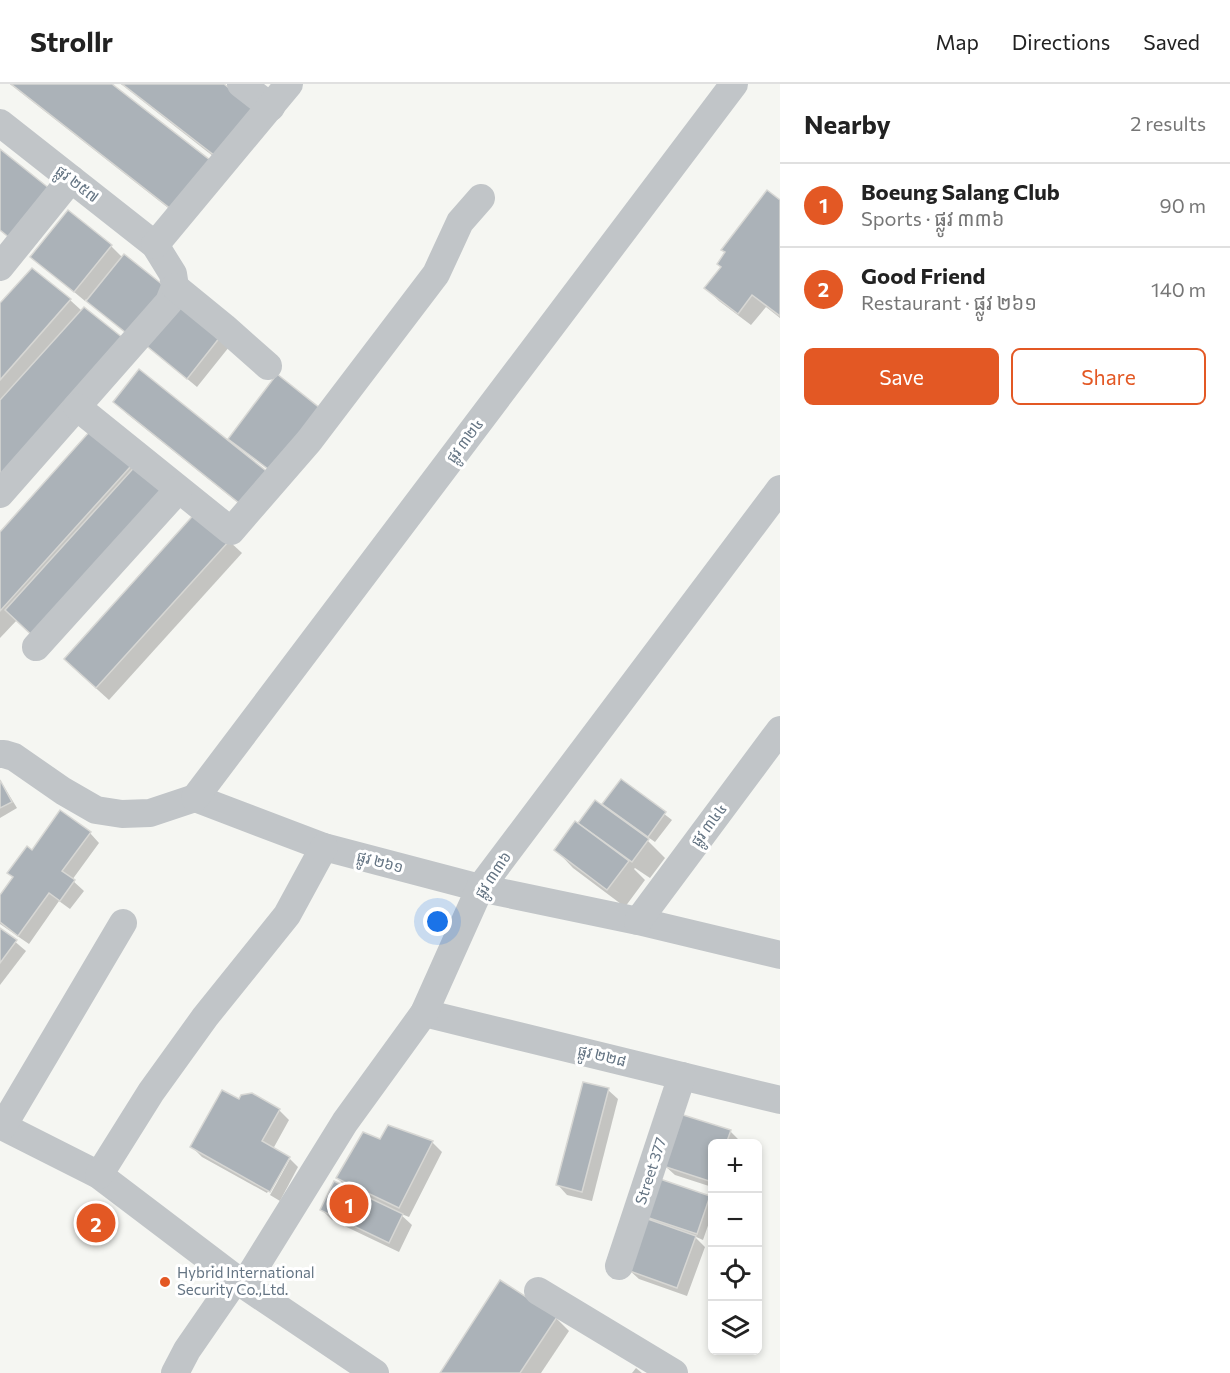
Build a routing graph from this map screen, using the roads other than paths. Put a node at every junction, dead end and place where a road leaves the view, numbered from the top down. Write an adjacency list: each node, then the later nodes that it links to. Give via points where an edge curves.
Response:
1 (241, 84): 4 (street)
2 (289, 84): 4 (street)
3 (734, 84): 19 (street, ផ្លូវ ៣២៤)
4 (271, 107): 8 (street)
5 (0, 123): 6 (street, ផ្លូវ ២៥៧)
6 (70, 179): 8 (street, ផ្លូវ ២៥៧); 9 (street)
7 (481, 198): 14 (street, via 460,222 436,274 309,441 231,531)
8 (155, 245): 10 (street, via 173,274)
9 (0, 267)
10 (176, 287): 11 (street); 12 (street, via 169,302)
11 (267, 366)
12 (78, 407): 14 (street); 15 (street)
13 (780, 489): 21 (street, ផ្លូវ ៣៣៦)
14 (178, 490): 16 (street)
15 (0, 494)
16 (36, 647)
17 (780, 730): 22 (street, ផ្លូវ ៣៤៤)
18 (0, 754): 19 (street, via 14,757 96,810 150,813)
19 (195, 798): 20 (street, ផ្លូវ ២៦១)
20 (324, 847): 21 (street, ផ្លូវ ២៦១); 29 (street, via 287,915 151,1092)
21 (480, 888): 22 (street, ផ្លូវ ២៦១); 25 (street, ផ្លូវ ៣៣៦)
22 (638, 921): 24 (street, ផ្លូវ ២៦១)
23 (123, 923): 28 (street)
24 (780, 954)
25 (424, 1013): 26 (street, ផ្លូវ ២២៨); 31 (street, ផ្លូវ ៣៣៦, via 345,1122)
26 (682, 1076): 27 (street, ផ្លូវ ២២៨); 30 (street, Street 377)
27 (780, 1100)
28 (1, 1125): 29 (street)
29 (99, 1175): 31 (street)
30 (620, 1266)
31 (240, 1282): 33 (street, ផ្លូវ ៣៣៦, via 187,1350); 34 (street)
32 (538, 1291): 35 (street)
33 (175, 1373)
34 (375, 1373)
35 (674, 1373)

